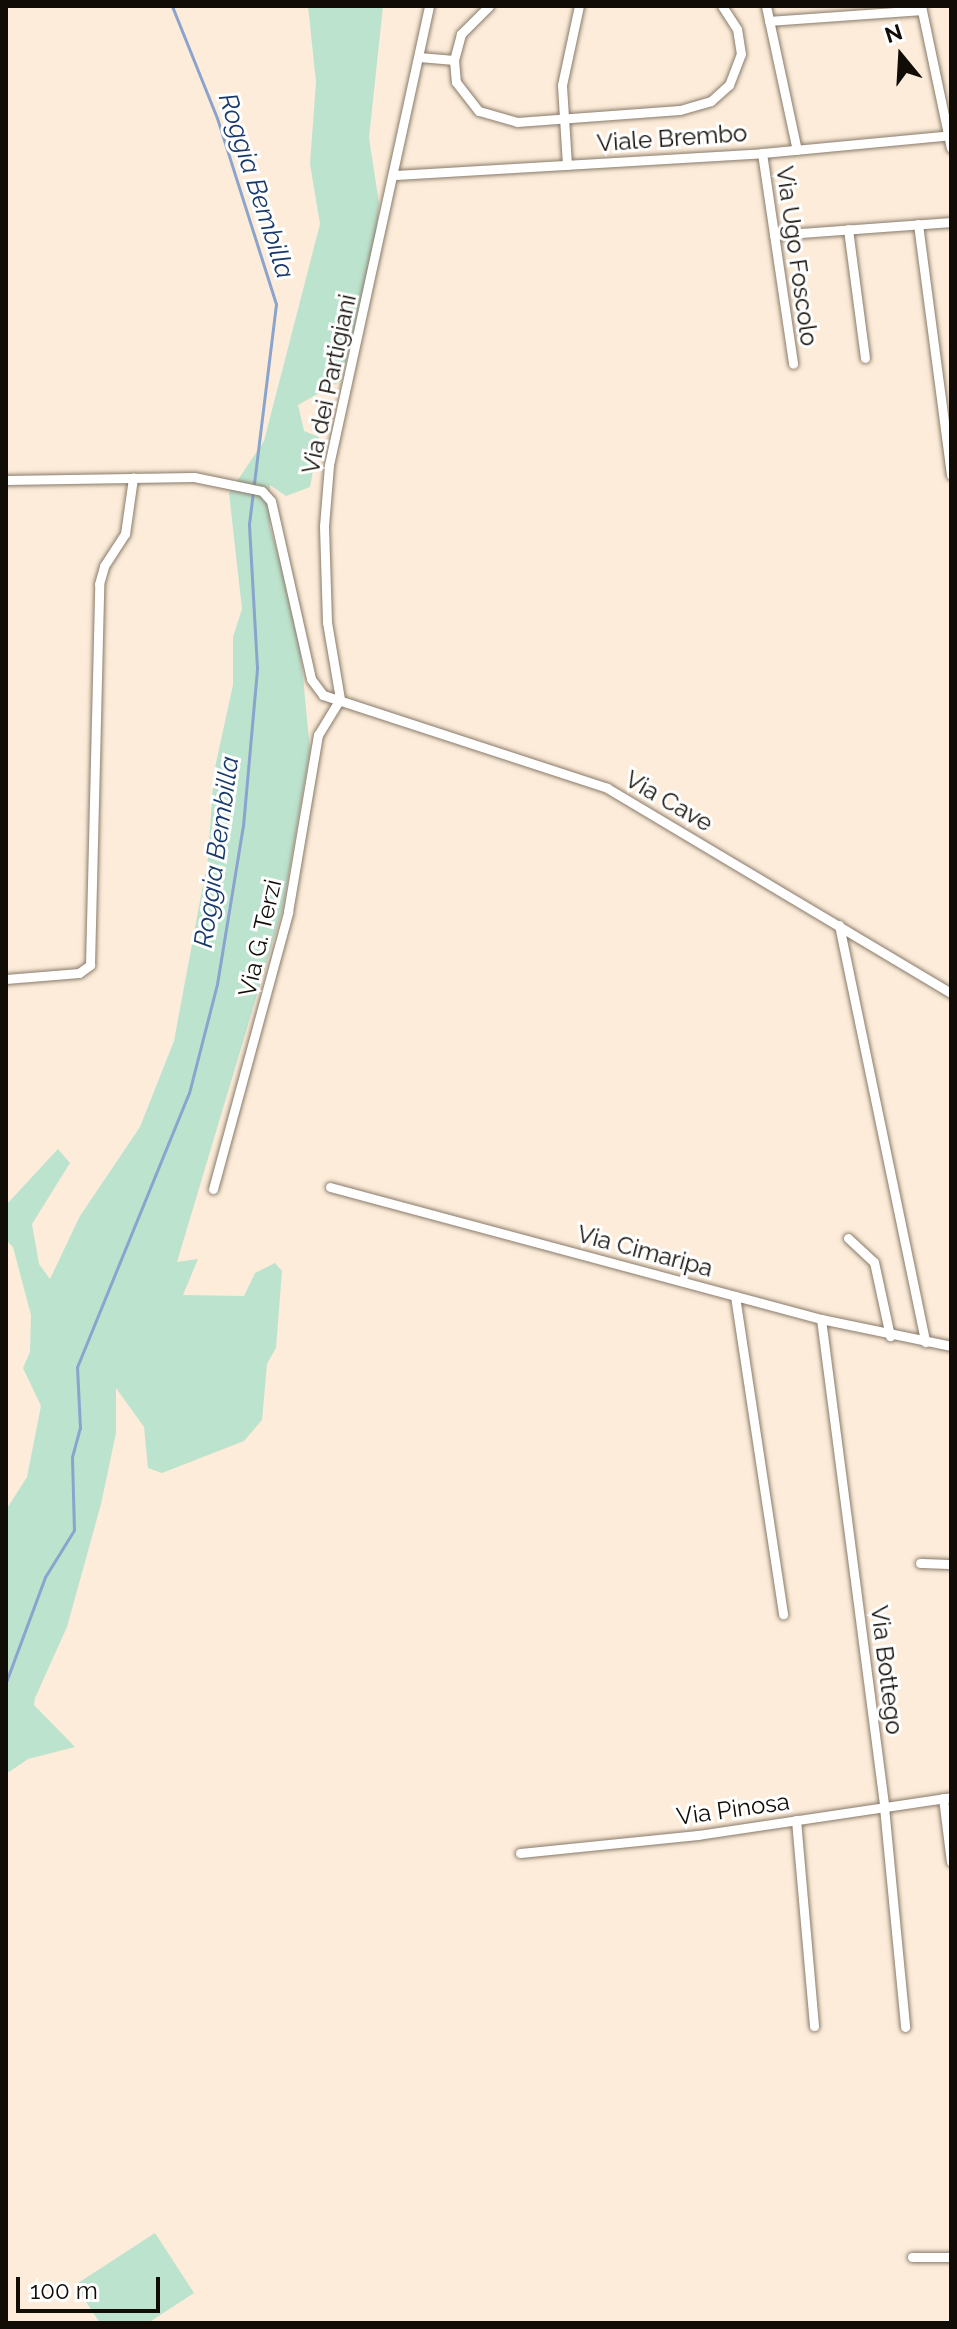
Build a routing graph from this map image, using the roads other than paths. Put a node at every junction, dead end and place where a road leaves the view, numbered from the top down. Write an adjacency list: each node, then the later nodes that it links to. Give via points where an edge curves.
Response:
1 (429, 6): 8 (street, Via dei Partigiani)
2 (489, 6): 9 (street, via 466,26)
3 (579, 6): 10 (street, via 563,74)
4 (722, 6): 10 (street, via 737,29 741,51 737,69 720,95 680,110)
5 (766, 6): 7 (street)
6 (921, 8): 7 (street); 11 (street)
7 (769, 21): 13 (street)
8 (419, 57): 9 (street); 16 (street, Via dei Partigiani)
9 (454, 60): 10 (street, via 460,90 483,113 508,122)
10 (563, 119): 15 (street)
11 (950, 135): 12 (street); 13 (street, Viale Brembo)
12 (951, 148)
13 (797, 150): 14 (street, Viale Brembo)
14 (762, 153): 15 (street, Viale Brembo); 20 (street, Via Ugo Foscolo)
15 (567, 165): 16 (street, Viale Brembo)
16 (396, 175): 26 (street, Via dei Partigiani, via 336,427 326,494 327,622)
17 (951, 222): 18 (street)
18 (918, 224): 19 (street); 23 (street)
19 (848, 229): 20 (street); 21 (street)
20 (774, 235): 22 (street, Via Ugo Foscolo)
21 (865, 358)
22 (793, 364)
23 (951, 475)
24 (133, 478): 25 (street); 26 (street, Via Cave, via 199,477 252,488 271,501 312,681 323,695); 28 (street, via 124,538 99,582 90,963 79,973)
25 (6, 480)
26 (340, 699): 27 (street, Via Cave, via 594,782); 31 (street, Via G. Terzi, via 318,735 288,912)
27 (839, 925): 29 (street, Via Cave); 36 (street)
28 (6, 979)
29 (951, 993)
30 (330, 1187): 33 (street, Via Cimaripa)
31 (213, 1189)
32 (848, 1238): 35 (street, via 875,1265)
33 (735, 1296): 34 (street, Via Cimaripa); 40 (street)
34 (821, 1319): 35 (street, Via Cimaripa); 42 (street, Via Bottego)
35 (890, 1336): 36 (street, Via Cimaripa)
36 (925, 1342): 37 (street, Via Cimaripa)
37 (951, 1346)
38 (920, 1563): 39 (street)
39 (951, 1564)
40 (783, 1614)
41 (947, 1797): 42 (street, Via Pinosa); 45 (street)
42 (884, 1807): 43 (street, Via Pinosa); 47 (street, Via Bottego)
43 (796, 1820): 44 (street, Via Pinosa); 46 (street)
44 (520, 1853)
45 (951, 1862)
46 (814, 2026)
47 (905, 2027)
48 (912, 2257): 49 (street)
49 (951, 2257)

